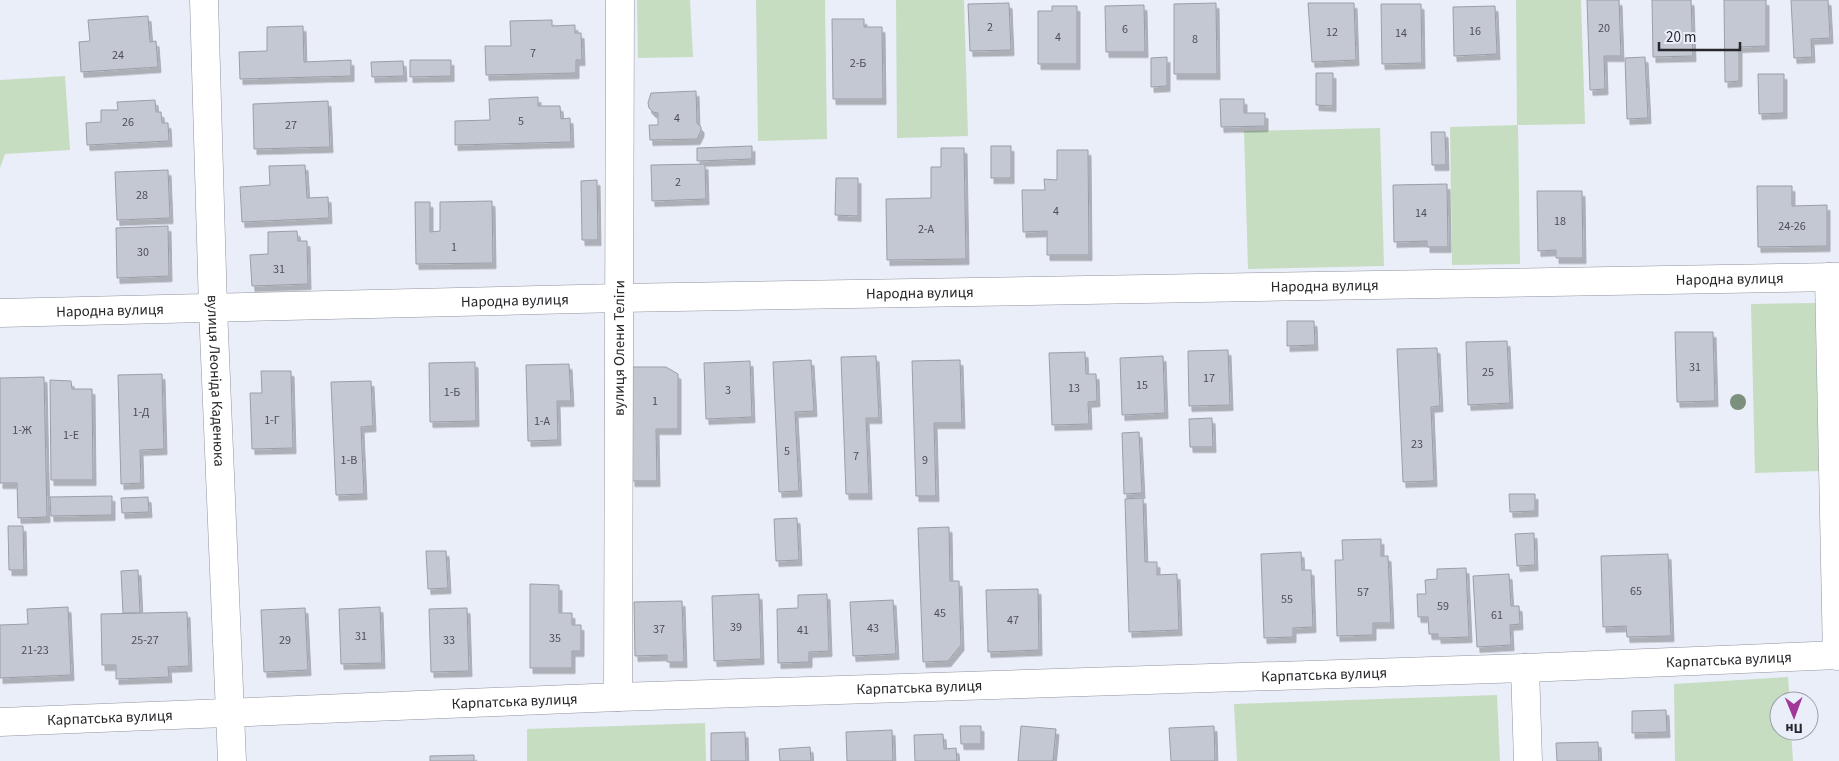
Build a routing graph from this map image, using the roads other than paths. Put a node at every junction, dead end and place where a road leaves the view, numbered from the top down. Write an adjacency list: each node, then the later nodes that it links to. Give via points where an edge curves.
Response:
1 (204, 0): 5 (street, вулиця Леоніда Каденюка)
2 (620, 0): 4 (street, вулиця Олени Теліги)
3 (1834, 277): 4 (street, Народна вулиця); 7 (street)
4 (619, 298): 5 (street, Народна вулиця); 9 (street, вулиця Олени Теліги)
5 (214, 308): 6 (street, Народна вулиця); 10 (street, вулиця Леоніда Каденюка)
6 (0, 313)
7 (1838, 655): 8 (street, Карпатська вулиця)
8 (1525, 668): 9 (street, Карпатська вулиця); 13 (street)
9 (618, 697): 10 (street, Карпатська вулиця)
10 (231, 712): 11 (street, Карпатська вулиця); 12 (street, вулиця Леоніда Каденюка)
11 (0, 722)
12 (232, 761)
13 (1528, 761)

